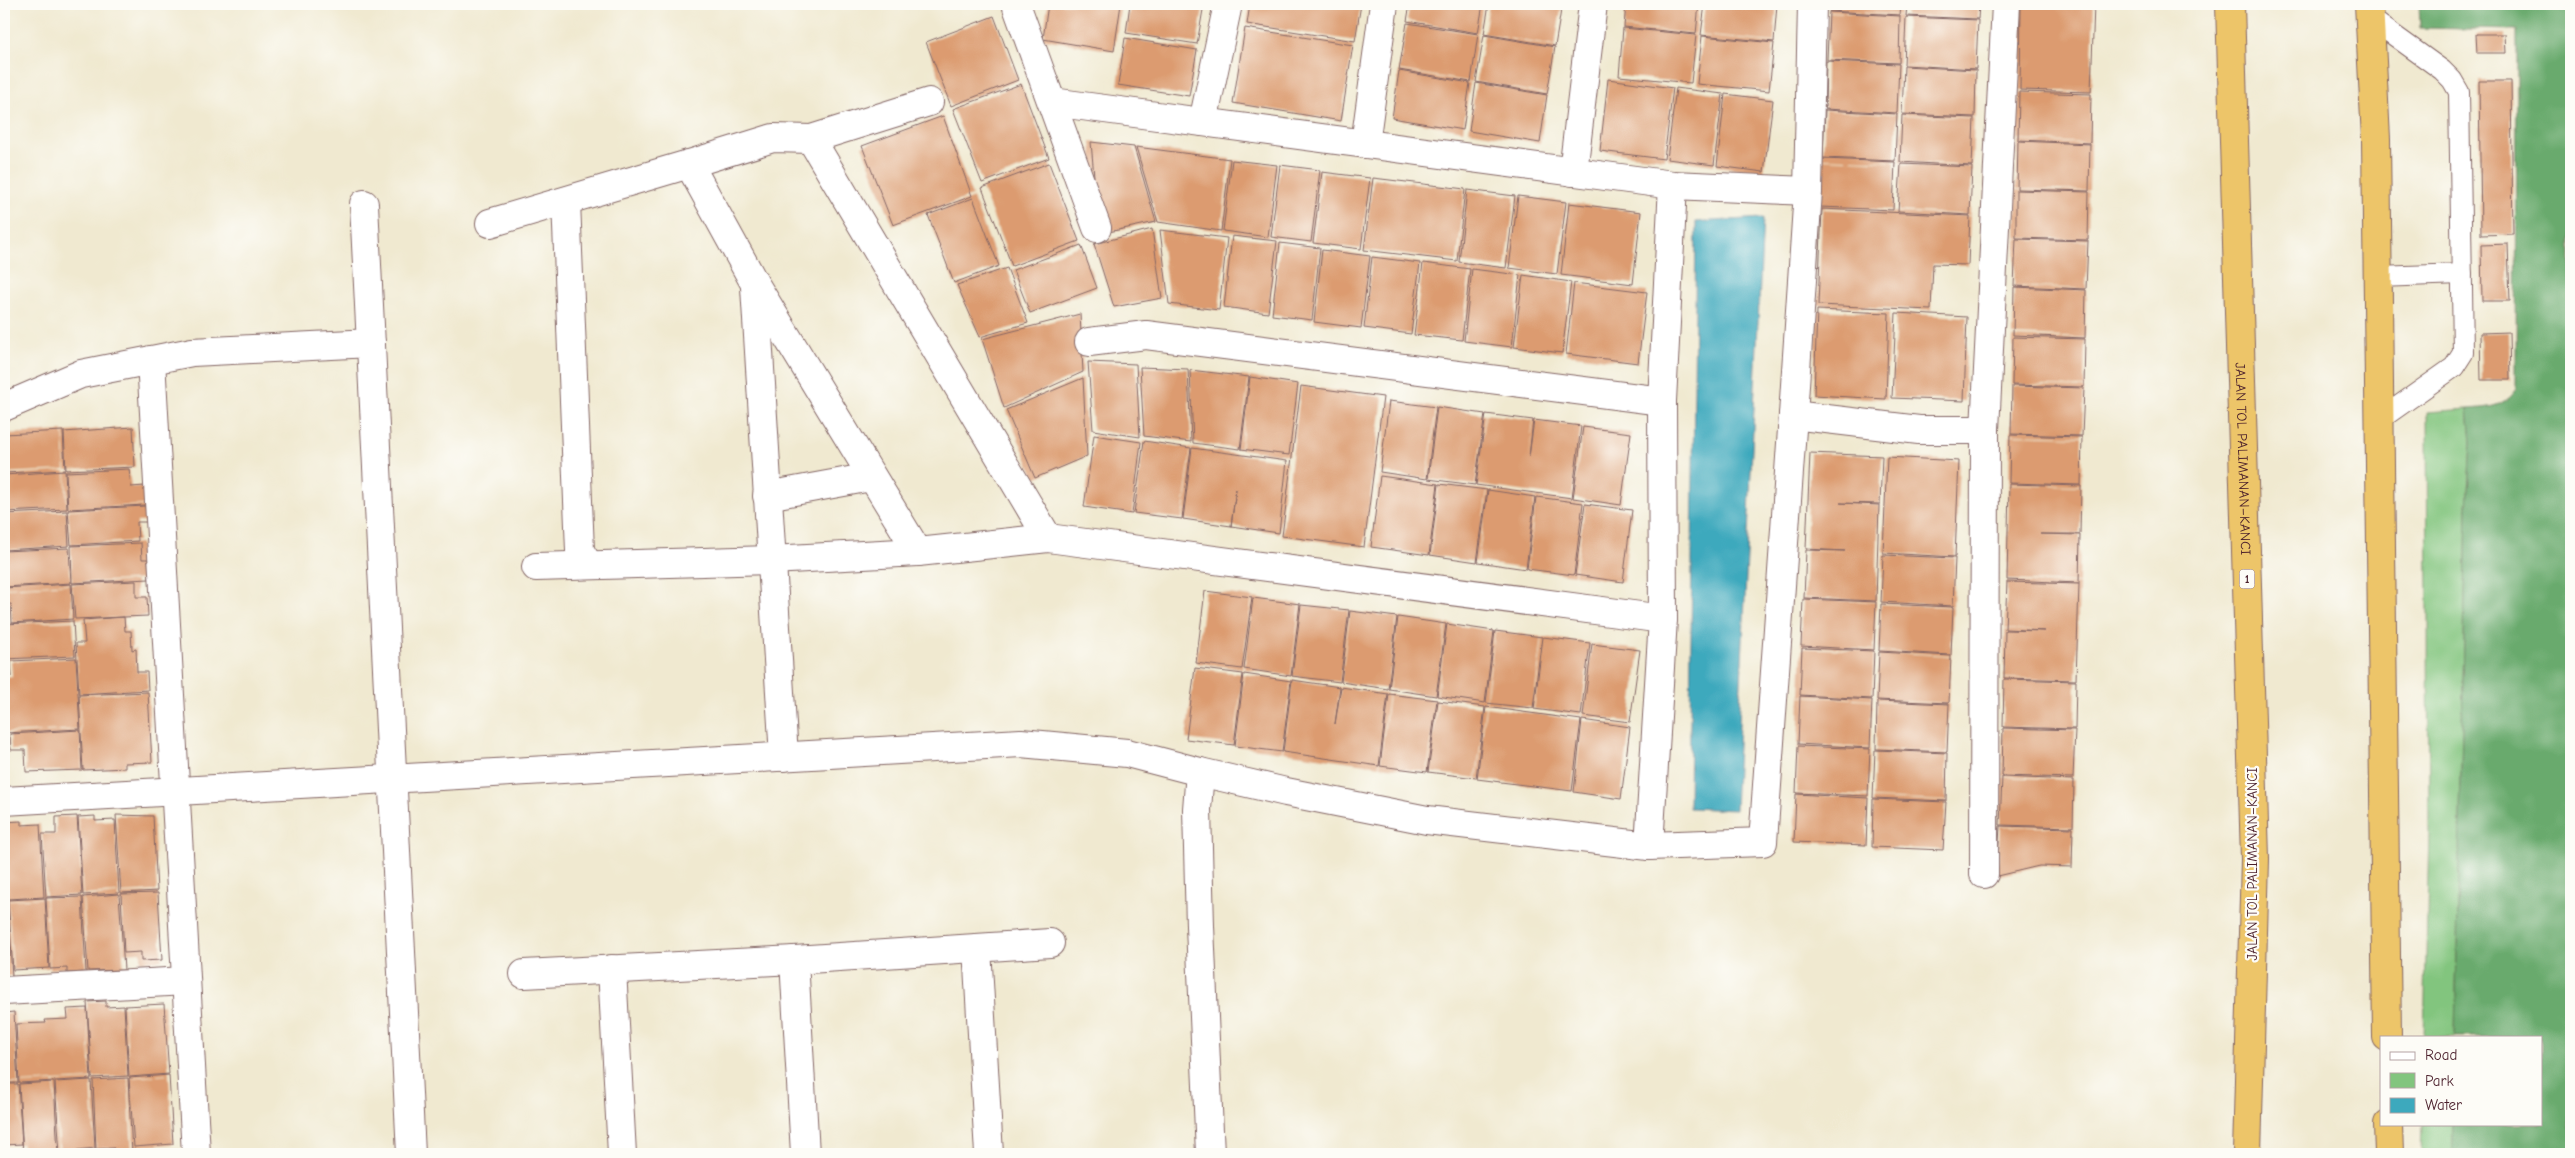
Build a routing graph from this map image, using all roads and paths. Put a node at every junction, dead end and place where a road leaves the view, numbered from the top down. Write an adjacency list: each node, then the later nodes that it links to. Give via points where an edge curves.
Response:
1 (1228, 4): 11 (street)
2 (1384, 4): 13 (street)
3 (1593, 4): 15 (street)
4 (1812, 4): 17 (street)
5 (2006, 4): 32 (street)
6 (2230, 4): 63 (highway, JALAN TOL PALIMANAN–KANCI / 1, via 2255,859)
7 (1017, 7): 10 (street)
8 (2369, 11): 22 (lane, via 2442,70 2459,92); 23 (highway, via 2376,139)
9 (929, 102): 12 (street)
10 (1052, 102): 11 (street); 21 (street)
11 (1203, 122): 13 (street)
12 (811, 139): 14 (street, via 773,138); 35 (street)
13 (1365, 144): 15 (street)
14 (689, 164): 18 (street); 24 (street)
15 (1573, 172): 16 (street)
16 (1673, 185): 17 (street); 28 (street)
17 (1808, 191): 30 (street)
18 (566, 201): 20 (street); 38 (street, via 580,552)
19 (364, 204): 26 (street)
20 (490, 223)
21 (1097, 228)
22 (2462, 274): 23 (lane); 31 (lane, via 2463,353 2460,361)
23 (2378, 277): 31 (highway)
24 (755, 284): 33 (street); 34 (street)
25 (1088, 342): 28 (street, via 1146,335)
26 (371, 343): 27 (street, via 192,352); 43 (street)
27 (151, 360): 29 (street, via 81,374); 44 (street)
28 (1662, 401): 40 (street)
29 (4, 407)
30 (1793, 415): 32 (street, via 1919,430); 46 (street, via 1764,842)
31 (2379, 420): 55 (highway)
32 (1985, 430): 47 (street)
33 (871, 477): 34 (street); 36 (street)
34 (766, 496): 37 (street)
35 (1048, 538): 36 (street); 40 (street)
36 (918, 552): 37 (street)
37 (771, 560): 38 (street); 41 (street)
38 (589, 565): 39 (street)
39 (536, 567)
40 (1663, 619): 46 (street)
41 (784, 757): 42 (street, via 1021,743 1127,753); 43 (street)
42 (1200, 772): 46 (street, via 1427,820); 62 (street, via 1197,809 1199,907)
43 (392, 779): 44 (street); 58 (street)
44 (175, 791): 45 (street); 53 (street)
45 (4, 801)
46 (1661, 846)
47 (1984, 874)
48 (1050, 943): 49 (street)
49 (977, 948): 50 (street); 61 (street)
50 (794, 960): 51 (street); 60 (street)
51 (612, 969): 52 (street); 59 (street)
52 (524, 974)
53 (186, 981): 54 (street); 57 (street)
54 (4, 991)
55 (2387, 1036)
56 (2388, 1126): 64 (highway)
57 (196, 1154)
58 (411, 1154)
59 (622, 1154)
60 (805, 1154)
61 (989, 1154)
62 (1210, 1154)
63 (2247, 1154)
64 (2389, 1154)

